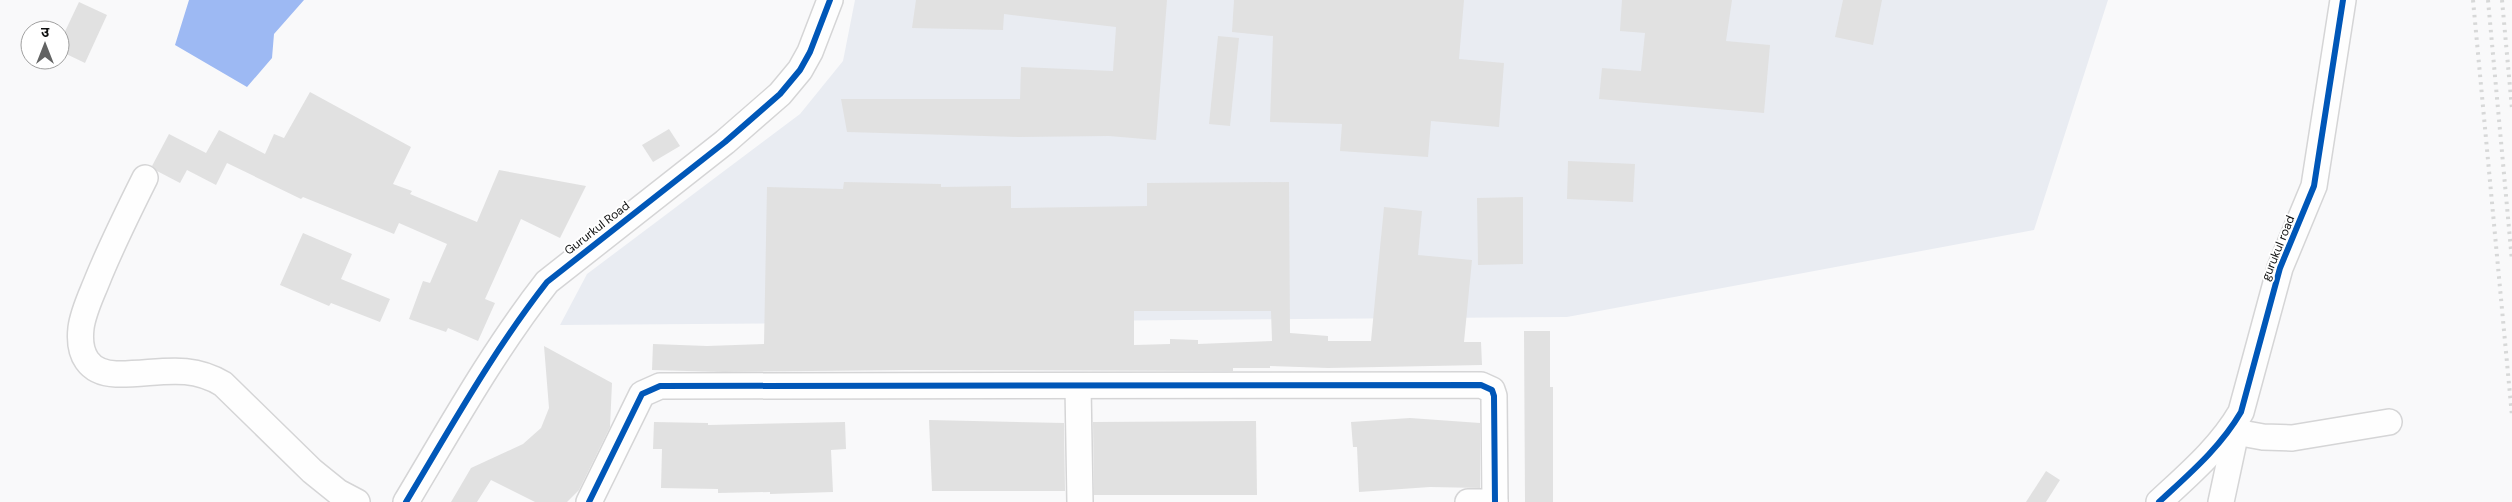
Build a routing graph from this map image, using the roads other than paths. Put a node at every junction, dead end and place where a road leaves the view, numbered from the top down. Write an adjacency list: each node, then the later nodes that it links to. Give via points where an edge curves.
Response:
1 (830, 0): 8 (street, Gururkul Road, via 810,52 780,94 725,142 547,282 485,371)
2 (2343, 0): 6 (street, gurukul road, via 2314,186 2280,268 2245,400)
3 (145, 178): 7 (street, via 88,303 81,327 81,342 90,366 96,371 115,374 182,370 209,375 223,384 326,483)
4 (1078, 386): 9 (street, via 660,386 642,394); 10 (street); 12 (street, via 1481,385 1492,390 1494,396)
5 (2388, 422): 6 (street, via 2309,437 2280,438)
6 (2233, 432): 13 (street, gurukul road); 14 (street)
7 (357, 502)
8 (406, 502)
9 (589, 502)
10 (1080, 502)
11 (1468, 502): 12 (street)
12 (1495, 502)
13 (2159, 502)
14 (2221, 502)

